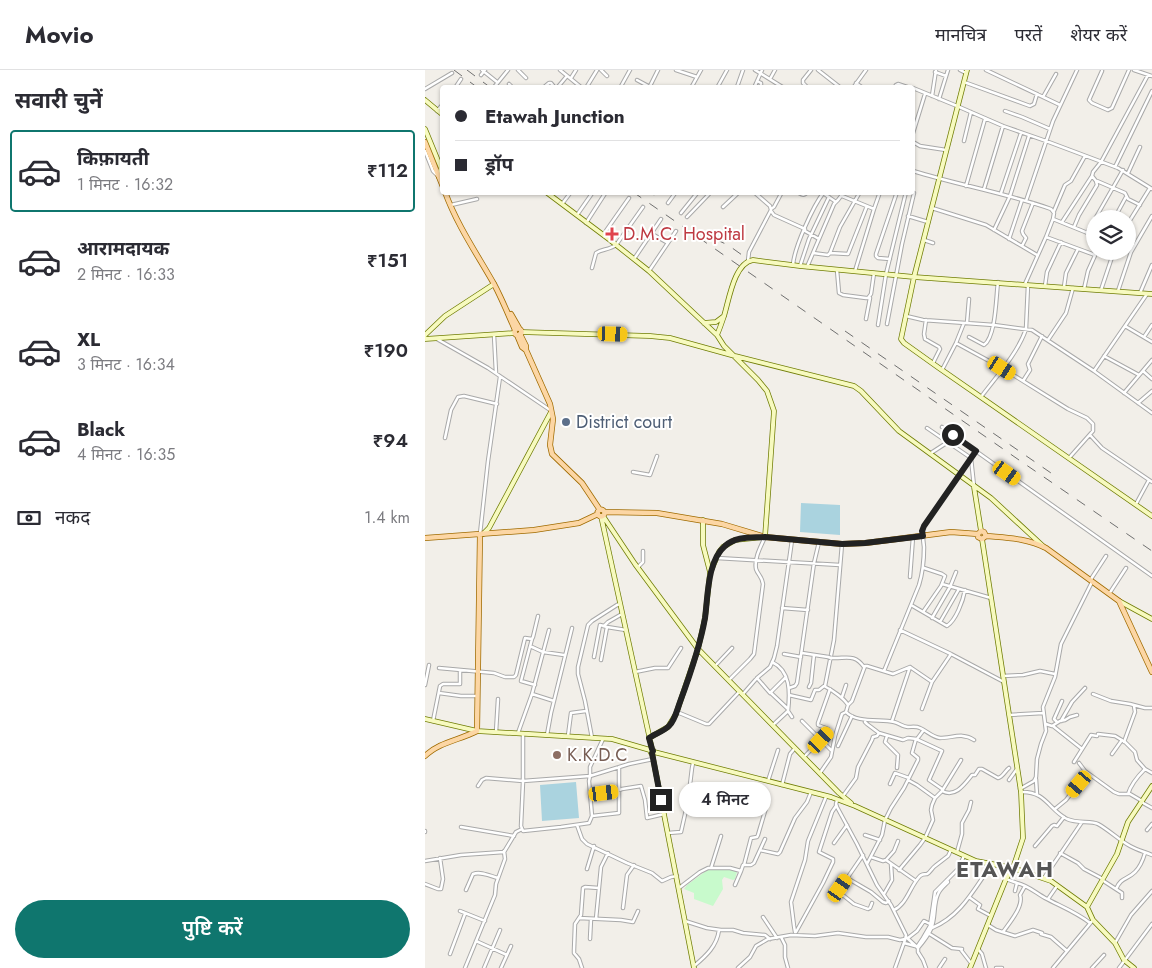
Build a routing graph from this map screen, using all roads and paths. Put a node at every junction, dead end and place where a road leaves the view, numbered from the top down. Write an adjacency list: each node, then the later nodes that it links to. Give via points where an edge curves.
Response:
1 (484, 70): 33 (street); 47 (street)
2 (508, 70): 47 (street)
3 (518, 70): 41 (street)
4 (560, 70): 36 (street)
5 (576, 70): 42 (street)
6 (597, 70): 55 (street)
7 (601, 70): 37 (street)
8 (630, 70): 56 (street)
9 (658, 70): 58 (street)
10 (676, 70): 26 (street)
11 (701, 70): 40 (street)
12 (727, 70): 60 (street)
13 (743, 70): 61 (street)
14 (755, 70): 27 (street)
15 (775, 70): 44 (street)
16 (811, 70): 65 (street, via 803,80)
17 (817, 70): 34 (street)
18 (829, 70): 34 (street)
19 (864, 70): 50 (street)
20 (948, 70): 38 (street)
21 (960, 70): 30 (street)
22 (986, 70): 72 (street)
23 (1077, 70): 77 (street)
24 (1129, 70): 29 (street, via 1112,108 1108,110 1089,100)
25 (1134, 70): 35 (street)
26 (682, 71): 40 (street)
27 (761, 71): 44 (street); 46 (street)
28 (935, 71): 38 (street); 73 (street)
29 (1101, 71)
30 (967, 72): 48 (street)
31 (452, 73): 68 (street)
32 (1056, 74): 74 (street)
33 (481, 75)
34 (825, 75): 66 (street)
35 (1148, 75): 39 (street); 99 (street)
36 (567, 76): 42 (street); 53 (street)
37 (607, 76)
38 (946, 76): 75 (street)
39 (1152, 76)
40 (697, 77): 59 (street)
41 (526, 78)
42 (571, 78): 49 (street)
43 (461, 79): 51 (street)
44 (770, 79): 64 (street)
45 (637, 80): 57 (street)
46 (757, 81): 62 (street); 63 (street)
47 (497, 82): 52 (street)
48 (964, 82): 72 (street, via 1030,106); 78 (street)
49 (576, 83): 54 (street)
50 (856, 83): 67 (street)
51 (457, 85)
52 (496, 85)
53 (559, 85)
54 (579, 85)
55 (586, 85)
56 (622, 85)
57 (646, 85)
58 (651, 85)
59 (693, 85)
60 (719, 85)
61 (737, 85)
62 (755, 85)
63 (761, 85)
64 (779, 85)
65 (804, 85)
66 (837, 85)
67 (859, 85)
68 (425, 89)
69 (915, 90): 71 (street)
70 (1152, 91): 101 (street)
71 (925, 94): 73 (street); 85 (street)
72 (1037, 94): 74 (street)
73 (931, 96): 75 (street)
74 (1043, 97): 77 (street)
75 (939, 99): 78 (street)
76 (425, 100): 80 (street)
77 (1061, 105): 88 (street)
78 (957, 106): 83 (street); 96 (street)
79 (440, 107): 80 (street)
80 (437, 110): 82 (street)
81 (1005, 111): 88 (street)
82 (440, 112)
83 (971, 112): 84 (street); 91 (street)
84 (985, 118): 86 (street); 110 (street)
85 (915, 126)
86 (1003, 126): 89 (street); 113 (street)
87 (425, 129): 100 (street)
88 (1050, 129): 92 (street)
89 (1021, 133): 90 (street); 114 (street)
90 (1029, 136): 92 (street); 135 (street)
91 (964, 141)
92 (1046, 141): 98 (street); 140 (street)
93 (425, 142): 107 (main road)
94 (915, 143): 96 (street)
95 (1140, 147): 105 (street)
96 (946, 150): 108 (street)
97 (425, 151): 107 (street)
98 (1085, 156): 99 (street); 158 (street, via 1065,185)
99 (1101, 162): 101 (street); 106 (street)
100 (440, 166)
101 (1115, 167): 102 (street)
102 (1123, 170): 105 (street); 111 (street)
103 (440, 172): 107 (street)
104 (915, 172): 108 (street)
105 (1128, 174): 112 (street)
106 (1092, 176): 109 (street); 168 (street)
107 (439, 177)
108 (939, 179): 110 (street); 153 (street)
109 (1096, 181): 111 (street); 170 (street, via 1097,185)
110 (966, 186): 113 (street)
111 (1113, 188): 137 (street, via 1125,193); 156 (street)
112 (1151, 188): 147 (street)
113 (983, 189): 114 (street)
114 (1001, 193): 135 (street)
115 (446, 195): 148 (main road)
116 (550, 195): 146 (street)
117 (569, 195): 146 (street)
118 (591, 195): 161 (street)
119 (604, 195): 169 (street)
120 (674, 195): 143 (street)
121 (696, 195): 144 (street)
122 (708, 195): 152 (street)
123 (736, 195): 151 (street)
124 (757, 195): 154 (street)
125 (780, 195): 154 (street)
126 (823, 195): 171 (street)
127 (826, 195): 136 (street)
128 (842, 195): 141 (street)
129 (844, 195): 142 (street)
130 (858, 195): 142 (street)
131 (879, 195): 155 (street)
132 (896, 195): 193 (street, via 876,256)
133 (905, 195): 193 (street)
134 (913, 195): 162 (street)
135 (1010, 196): 140 (street); 172 (street)
136 (829, 197): 141 (street); 176 (street)
137 (1126, 197): 147 (street); 157 (street)
138 (629, 198): 177 (street)
139 (477, 199): 148 (street)
140 (1024, 200): 145 (street); 180 (street)
141 (836, 202): 179 (street)
142 (854, 202): 149 (street); 190 (street)
143 (668, 203)
144 (689, 203): 152 (street); 160 (street)
145 (1033, 203): 158 (street); 186 (street, via 1022,230 1025,238)
146 (562, 204): 161 (street)
147 (1140, 205): 159 (street)
148 (449, 206): 210 (main road)
149 (867, 206): 155 (street); 190 (street, via 848,254)
150 (643, 207): 185 (street)
151 (723, 207)
152 (695, 208): 164 (street)
153 (932, 208): 167 (street); 172 (street)
154 (771, 209): 171 (street, via 774,215); 196 (street, via 749,252)
155 (874, 209): 204 (street)
156 (1100, 210)
157 (1119, 210)
158 (1054, 211): 166 (street)
159 (1136, 211)
160 (681, 213)
161 (577, 216): 169 (street)
162 (908, 216): 167 (street); 207 (street)
163 (1152, 216): 217 (street, via 1129,256)
164 (687, 217)
165 (661, 219): 174 (street)
166 (1053, 219): 168 (street); 178 (street)
167 (928, 222): 181 (street)
168 (1062, 222): 170 (street)
169 (586, 223): 177 (street)
170 (1074, 227): 175 (street)
171 (805, 229): 176 (street); 197 (street)
172 (994, 230): 180 (street)
173 (676, 231): 183 (street)
174 (652, 233): 183 (street); 192 (street)
175 (1086, 233)
176 (811, 234): 179 (street); 199 (street)
177 (603, 235): 185 (street)
178 (1046, 236): 182 (street); 191 (street)
179 (819, 239): 189 (street)
180 (1009, 239): 186 (street)
181 (924, 240): 184 (street); 208 (street)
182 (1061, 242): 187 (street); 212 (street, via 1047,272)
183 (668, 244): 203 (street)
184 (933, 244)
185 (617, 245): 192 (street); 201 (street, via 596,253)
186 (1022, 246): 191 (street)
187 (1078, 249): 188 (street); 213 (street, via 1066,273)
188 (1086, 252)
189 (813, 253): 190 (street); 200 (street)
190 (830, 254)
191 (1037, 255): 211 (street)
192 (634, 259): 203 (street)
193 (890, 259): 206 (street)
194 (1093, 260): 215 (street)
195 (1111, 260): 216 (street)
196 (748, 261): 197 (street); 222 (street, via 735,279)
197 (793, 265): 199 (street)
198 (1152, 265): 218 (street)
199 (800, 266): 200 (street)
200 (807, 267): 202 (street)
201 (592, 268)
202 (837, 270): 204 (street); 220 (street, via 841,295)
203 (649, 271): 226 (street)
204 (855, 271): 205 (street)
205 (874, 273): 206 (street); 220 (street)
206 (886, 274): 207 (street); 229 (street)
207 (897, 275): 208 (street); 228 (street)
208 (914, 277): 209 (street); 223 (street)
209 (998, 282): 211 (street); 230 (street)
210 (494, 284): 234 (main road); 238 (street, via 445,316)
211 (1027, 284): 212 (street); 233 (street)
212 (1045, 286): 213 (street)
213 (1064, 287): 214 (street)
214 (1073, 288): 215 (street); 242 (street, via 1067,313)
215 (1084, 289): 216 (street)
216 (1101, 290): 217 (street)
217 (1118, 291): 218 (street)
218 (1139, 293): 219 (street)
219 (1149, 294): 232 (street)
220 (870, 296): 224 (street)
221 (969, 299): 227 (street)
222 (724, 316): 226 (street, via 716,322); 235 (street)
223 (905, 316): 225 (street); 248 (street, via 902,341)
224 (866, 319)
225 (926, 320): 227 (street); 248 (street, via 925,339 940,349)
226 (705, 323): 235 (street)
227 (965, 323): 230 (street); 244 (street)
228 (887, 324)
229 (878, 325)
230 (994, 325): 233 (street); 239 (street, via 986,344)
231 (1152, 325): 240 (street)
232 (1125, 326): 240 (street); 246 (street)
233 (1026, 329): 237 (street); 249 (street, via 1020,344)
234 (518, 332): 236 (street); 245 (street, via 660,336); 263 (main road)
235 (717, 334): 245 (street)
236 (494, 335): 241 (street); 253 (street)
237 (1042, 336): 242 (street); 257 (street)
238 (425, 337): 241 (street)
239 (969, 337)
240 (1144, 337): 243 (street)
241 (435, 338): 253 (street)
242 (1048, 340): 251 (street)
243 (1152, 342)
244 (956, 343): 249 (street); 250 (street)
245 (735, 356): 271 (street, via 854,386 893,425); 286 (street, via 767,391 774,412)
246 (1104, 356): 251 (street); 254 (street)
247 (1152, 360): 252 (street)
248 (933, 363): 250 (street)
249 (1002, 368): 257 (street); 260 (street)
250 (942, 370): 260 (street)
251 (1094, 371): 259 (street)
252 (1143, 371): 254 (street); 256 (street)
253 (496, 373): 255 (street)
254 (1139, 375): 259 (street)
255 (500, 377): 262 (street); 263 (street)
256 (1152, 379)
257 (1023, 382): 267 (street, via 1091,421 1094,427)
258 (1152, 391): 261 (street)
259 (1124, 393): 261 (street)
260 (981, 397): 274 (street)
261 (1138, 403): 264 (street)
262 (497, 404): 268 (street, via 458,397 451,410); 284 (street)
263 (552, 411): 280 (main road, via 550,445 553,454 583,483); 284 (street, via 489,528)
264 (1152, 413)
265 (942, 427): 270 (street)
266 (927, 428): 269 (street)
267 (1090, 435): 274 (street); 277 (street)
268 (445, 438)
269 (948, 442): 271 (street); 273 (street)
270 (976, 451): 273 (street); 306 (street)
271 (929, 454): 276 (street)
272 (657, 456): 275 (street, via 650,475)
273 (971, 458): 276 (street); 278 (street)
274 (1069, 458): 279 (street)
275 (633, 472)
276 (959, 475): 278 (street); 285 (street, via 924,526)
277 (1150, 481): 279 (street)
278 (974, 486): 283 (street); 293 (street)
279 (1136, 504): 281 (street)
280 (602, 513): 282 (main road, via 657,513); 284 (main road, via 568,525); 301 (street); 316 (street)
281 (1152, 516)
282 (703, 520): 286 (main road); 305 (street, via 703,545)
283 (980, 533): 285 (main road, via 951,532); 289 (main road, via 978,537)
284 (481, 534): 288 (main road); 352 (main road)
285 (923, 536): 287 (main road); 302 (street)
286 (765, 537): 290 (main road); 296 (street, via 735,540 723,547); 297 (street)
287 (913, 537): 292 (main road); 307 (street)
288 (425, 538)
289 (984, 538): 293 (main road, via 1024,540); 314 (street)
290 (792, 540): 291 (main road); 298 (street)
291 (819, 542): 292 (main road); 299 (street)
292 (842, 544): 300 (street)
293 (1046, 548): 308 (main road)
294 (643, 551): 301 (street, via 643,562)
295 (1107, 556): 308 (street)
296 (716, 558): 297 (street); 305 (street)
297 (757, 560): 298 (street); 359 (street, via 763,584 754,654)
298 (789, 562): 299 (street); 318 (street)
299 (814, 563): 300 (street); 319 (street)
300 (840, 565): 365 (street, via 834,640)
301 (637, 567): 334 (street)
302 (923, 568): 309 (street, via 945,576); 317 (street)
303 (1126, 568): 313 (street)
304 (956, 572): 310 (street)
305 (710, 573): 334 (street)
306 (1152, 576)
307 (910, 577)
308 (1091, 581): 313 (main road); 354 (street, via 1061,644)
309 (942, 584): 310 (street); 320 (street)
310 (950, 587): 311 (street); 323 (street)
311 (959, 588): 312 (street); 325 (street)
312 (965, 590): 314 (street); 325 (street, via 951,624 947,626)
313 (1109, 594): 315 (main road)
314 (991, 598): 356 (street)
315 (1119, 601): 324 (street); 355 (main road)
316 (620, 604): 321 (street); 386 (street, via 588,625 578,674)
317 (911, 605): 320 (street); 330 (street)
318 (782, 608): 319 (street); 344 (street)
319 (808, 610): 340 (street)
320 (923, 612): 323 (street)
321 (622, 614): 326 (street); 329 (street)
322 (538, 616): 331 (street)
323 (932, 618): 325 (street)
324 (1152, 619)
325 (940, 622)
326 (605, 626): 329 (street); 342 (street, via 600,625); 343 (street)
327 (571, 628): 339 (street)
328 (549, 630): 336 (street)
329 (626, 630): 353 (street)
330 (900, 630): 338 (street); 351 (street)
331 (532, 639): 352 (street, via 525,638 514,677); 363 (street, via 521,681)
332 (532, 647): 336 (street)
333 (681, 648): 353 (street, via 668,668)
334 (699, 648): 346 (street); 387 (street)
335 (732, 648): 346 (street)
336 (543, 652): 339 (street); 363 (street)
337 (784, 654): 340 (street)
338 (951, 654): 360 (street); 361 (street)
339 (565, 655): 379 (street)
340 (801, 655): 341 (street); 367 (street, via 797,684)
341 (814, 655): 347 (street, via 853,657); 366 (street)
342 (594, 657)
343 (601, 660)
344 (773, 662): 357 (street); 358 (street)
345 (429, 665): 362 (street)
346 (715, 666): 359 (street)
347 (865, 667): 351 (street); 381 (street, via 853,700)
348 (910, 667): 351 (street, via 893,674); 360 (street); 397 (street)
349 (439, 668): 350 (street)
350 (460, 671): 352 (street); 370 (street, via 460,684 442,684)
351 (884, 671)
352 (478, 672): 376 (main road)
353 (635, 672): 413 (street)
354 (1055, 674): 356 (street, via 1040,671); 389 (street)
355 (1152, 674)
356 (1003, 676): 361 (street)
357 (786, 677): 367 (street); 372 (street)
358 (757, 678): 371 (street); 372 (street)
359 (729, 680): 371 (street)
360 (932, 682): 384 (street)
361 (1004, 682): 392 (street)
362 (425, 685)
363 (535, 685): 373 (street)
364 (847, 685): 377 (street)
365 (825, 686): 369 (street); 375 (street, via 815,690 811,700)
366 (809, 687)
367 (789, 688): 375 (street)
368 (1085, 688): 399 (street)
369 (830, 689): 377 (street); 416 (street, via 817,723 829,730)
370 (439, 693): 376 (street); 395 (street)
371 (741, 693): 387 (street, via 709,724); 401 (street)
372 (771, 693): 385 (street)
373 (532, 694): 379 (street); 406 (street)
374 (1093, 694): 382 (street)
375 (789, 695): 385 (street)
376 (478, 696): 404 (main road)
377 (842, 697): 381 (street)
378 (498, 698): 405 (street)
379 (554, 701): 409 (street)
380 (1062, 701): 399 (street, via 1054,720)
381 (848, 705): 388 (street)
382 (1134, 705): 383 (street); 418 (street, via 1135,712)
383 (1152, 708)
384 (922, 709)
385 (788, 710): 393 (street); 401 (street)
386 (587, 711): 410 (street, via 571,713); 412 (street)
387 (677, 712): 413 (street, via 668,727)
388 (845, 713): 391 (street); 424 (street, via 839,722)
389 (1043, 713): 392 (street); 400 (street)
390 (1077, 715): 399 (street)
391 (852, 716): 397 (street); 419 (street)
392 (1009, 716): 436 (street)
393 (792, 717)
394 (425, 719): 395 (street)
395 (433, 721): 404 (street)
396 (802, 721): 416 (street)
397 (892, 721): 403 (street)
398 (865, 722): 408 (street)
399 (1059, 722): 402 (street)
400 (1046, 724): 402 (street); 442 (street)
401 (773, 725): 420 (street)
402 (1053, 726): 421 (street)
403 (923, 730): 415 (street); 417 (street, via 938,737 960,735)
404 (477, 731): 405 (street); 426 (main road, via 446,743)
405 (496, 732): 406 (street)
406 (518, 733): 407 (street)
407 (523, 733): 409 (street); 446 (street)
408 (879, 733): 411 (street); 459 (street, via 873,738 856,778)
409 (547, 735): 410 (street)
410 (568, 736): 412 (street)
411 (887, 736): 415 (street); 434 (street, via 885,742 898,755)
412 (592, 738): 414 (street)
413 (649, 738): 423 (street)
414 (603, 739): 423 (street); 441 (street, via 590,767)
415 (916, 739): 443 (street, via 912,753 918,759); 452 (street, via 941,751 929,780)
416 (821, 740): 424 (street); 427 (street)
417 (974, 740)
418 (1123, 741): 421 (street, via 1114,736 1091,735); 425 (street); 437 (street)
419 (838, 746)
420 (795, 748): 427 (street); 448 (street, via 790,754)
421 (1082, 749): 430 (street)
422 (778, 750): 445 (street)
423 (652, 751): 428 (street); 431 (street)
424 (831, 751): 438 (street, via 831,757)
425 (1112, 754)
426 (425, 756)
427 (804, 757): 438 (street)
428 (653, 759): 433 (street); 469 (street)
429 (961, 760): 452 (street)
430 (1074, 762)
431 (693, 763): 445 (street); 480 (street, via 681,832)
432 (1079, 763): 439 (street)
433 (619, 766): 441 (street); 451 (street)
434 (897, 768)
435 (1009, 768): 452 (street, via 999,778 979,769 955,792 948,794)
436 (1017, 768): 444 (street); 453 (street)
437 (1145, 769): 440 (street); 456 (street)
438 (820, 773): 459 (street)
439 (1087, 773): 456 (street, via 1114,792); 468 (street)
440 (1152, 773)
441 (590, 776): 446 (street); 455 (street)
442 (1036, 777): 453 (street); 457 (street)
443 (908, 779): 447 (street, via 895,772); 460 (street); 472 (street)
444 (1009, 780)
445 (768, 781): 448 (street)
446 (523, 782): 449 (street, via 486,778); 478 (street)
447 (890, 784)
448 (782, 785): 454 (street)
449 (478, 786)
450 (1152, 786): 463 (street)
451 (619, 790): 455 (street); 469 (street, via 641,786 647,818); 470 (street, via 619,813)
452 (942, 790): 460 (street)
453 (1021, 791): 457 (street); 511 (street, via 1023,838)
454 (811, 792): 458 (street); 492 (street, via 779,854)
455 (590, 794): 470 (street)
456 (1128, 794): 463 (street)
457 (1037, 795): 468 (street)
458 (826, 796): 461 (street); 563 (street, via 808,841 791,902)
459 (843, 796): 466 (street)
460 (935, 798): 484 (street, via 931,808 932,822)
461 (837, 800): 465 (street); 466 (street)
462 (768, 801): 508 (street, via 758,835 751,838)
463 (1142, 801): 467 (street); 487 (street, via 1128,822)
464 (971, 802): 495 (street, via 961,823)
465 (836, 806): 476 (street); 563 (street, via 819,852 833,862)
466 (855, 806): 472 (street)
467 (1152, 808)
468 (1055, 809): 471 (street)
469 (664, 814): 480 (street)
470 (592, 816): 475 (street, via 589,823)
471 (1064, 817): 473 (street); 491 (street)
472 (885, 820): 484 (street); 486 (street)
473 (1082, 822): 487 (street, via 1096,823); 498 (street)
474 (1152, 824): 479 (street)
475 (577, 825): 478 (street, via 523,831); 490 (street, via 584,842)
476 (847, 825): 489 (street); 499 (street)
477 (461, 828): 482 (street)
478 (522, 828): 482 (street)
479 (1147, 830)
480 (668, 833): 515 (street)
481 (865, 835): 486 (street)
482 (514, 836): 494 (street)
483 (721, 836): 510 (street)
484 (925, 838): 493 (street); 513 (street)
485 (765, 839): 492 (street)
486 (880, 840): 502 (street)
487 (1122, 840): 496 (street); 522 (street)
488 (898, 841): 504 (street)
489 (834, 843)
490 (594, 846): 497 (street); 512 (street)
491 (1035, 846)
492 (760, 850): 508 (street, via 753,864)
493 (951, 850): 495 (street); 523 (street, via 939,864 928,873 921,874)
494 (504, 852): 503 (street); 517 (street, via 505,859)
495 (957, 852): 501 (street)
496 (1146, 852): 500 (street); 531 (street, via 1135,872 1120,881)
497 (608, 853): 509 (street); 529 (street, via 601,868)
498 (1060, 853): 519 (street); 522 (street)
499 (863, 855): 506 (street); 518 (street)
500 (1152, 855)
501 (965, 856): 511 (street); 521 (street)
502 (871, 857): 504 (street); 506 (street)
503 (440, 858): 505 (street); 525 (street, via 441,888)
504 (886, 860): 507 (street)
505 (425, 861)
506 (867, 864): 535 (street)
507 (891, 864): 513 (street); 535 (street, via 892,880)
508 (744, 865): 514 (street)
509 (634, 866): 515 (street, via 662,881); 542 (street, via 627,875)
510 (711, 868): 514 (street); 530 (street)
511 (1013, 868): 519 (street); 520 (street)
512 (587, 869)
513 (899, 870): 523 (street)
514 (741, 871): 526 (street)
515 (677, 876): 530 (street)
516 (983, 877): 536 (street)
517 (498, 878): 532 (street, via 475,873); 552 (street)
518 (847, 878): 539 (street, via 883,902); 540 (street, via 838,894 868,909)
519 (1044, 878): 527 (street)
520 (1006, 879): 524 (street); 547 (street)
521 (947, 880): 555 (street, via 935,892); 558 (street, via 937,896)
522 (1103, 880): 531 (street); 541 (street)
523 (916, 881): 543 (street, via 900,907)
524 (1017, 883): 528 (street); 533 (street)
525 (425, 884)
526 (735, 885)
527 (1057, 885): 538 (street); 541 (street)
528 (1025, 886): 538 (street); 561 (street, via 1018,908)
529 (599, 888): 549 (street, via 583,888); 551 (street)
530 (679, 888): 553 (street)
531 (1116, 889): 537 (street, via 1122,893)
532 (466, 890)
533 (1015, 891)
534 (1152, 891): 570 (street, via 1131,915)
535 (884, 894): 539 (street)
536 (969, 897): 547 (street, via 980,905 978,909); 558 (street, via 945,922)
537 (1122, 898)
538 (1048, 899): 554 (street)
539 (889, 901): 543 (street)
540 (872, 903)
541 (1087, 907): 554 (street)
542 (623, 908)
543 (894, 910): 568 (street)
544 (460, 911): 546 (street)
545 (638, 911): 551 (street, via 633,922)
546 (465, 914): 552 (street); 576 (street)
547 (991, 916): 557 (street)
548 (763, 917): 565 (street)
549 (579, 918): 550 (street); 586 (street, via 575,924 574,952)
550 (591, 919): 551 (street); 566 (street)
551 (596, 919)
552 (485, 921): 569 (street)
553 (685, 921): 560 (street); 582 (street)
554 (1092, 922): 570 (street); 575 (street)
555 (930, 924): 562 (street); 568 (street, via 924,921)
556 (1152, 924): 580 (street)
557 (988, 925): 561 (street); 574 (street)
558 (931, 928): 562 (street)
559 (500, 930): 572 (street)
560 (719, 930): 567 (street, via 765,935); 582 (street, via 714,945)
561 (1003, 932): 575 (street, via 1015,936 1037,931 1051,937)
562 (928, 933): 573 (street); 581 (street, via 952,948 962,950)
563 (797, 934): 564 (street); 568 (street)
564 (781, 937): 565 (street); 588 (street)
565 (777, 938): 567 (street)
566 (590, 939)
567 (770, 939): 587 (street, via 757,946)
568 (906, 939): 573 (street); 589 (street)
569 (476, 941): 572 (street); 583 (street)
570 (1115, 943): 580 (street)
571 (511, 946): 577 (street)
572 (492, 948): 577 (street); 584 (street)
573 (917, 948): 590 (street)
574 (978, 949): 581 (street); 592 (street)
575 (1067, 951): 595 (street)
576 (450, 954)
577 (507, 955): 585 (street)
578 (1104, 956): 596 (street)
579 (945, 959): 591 (street)
580 (1124, 960): 597 (street); 598 (street)
581 (971, 966)
582 (694, 967)
583 (465, 968)
584 (484, 968)
585 (501, 968)
586 (582, 968)
587 (738, 968)
588 (788, 968)
589 (895, 968)
590 (926, 968)
591 (939, 968)
592 (986, 968)
593 (996, 968): 594 (street)
594 (1003, 968)
595 (1053, 968)
596 (1092, 968)
597 (1119, 968)
598 (1134, 968)

